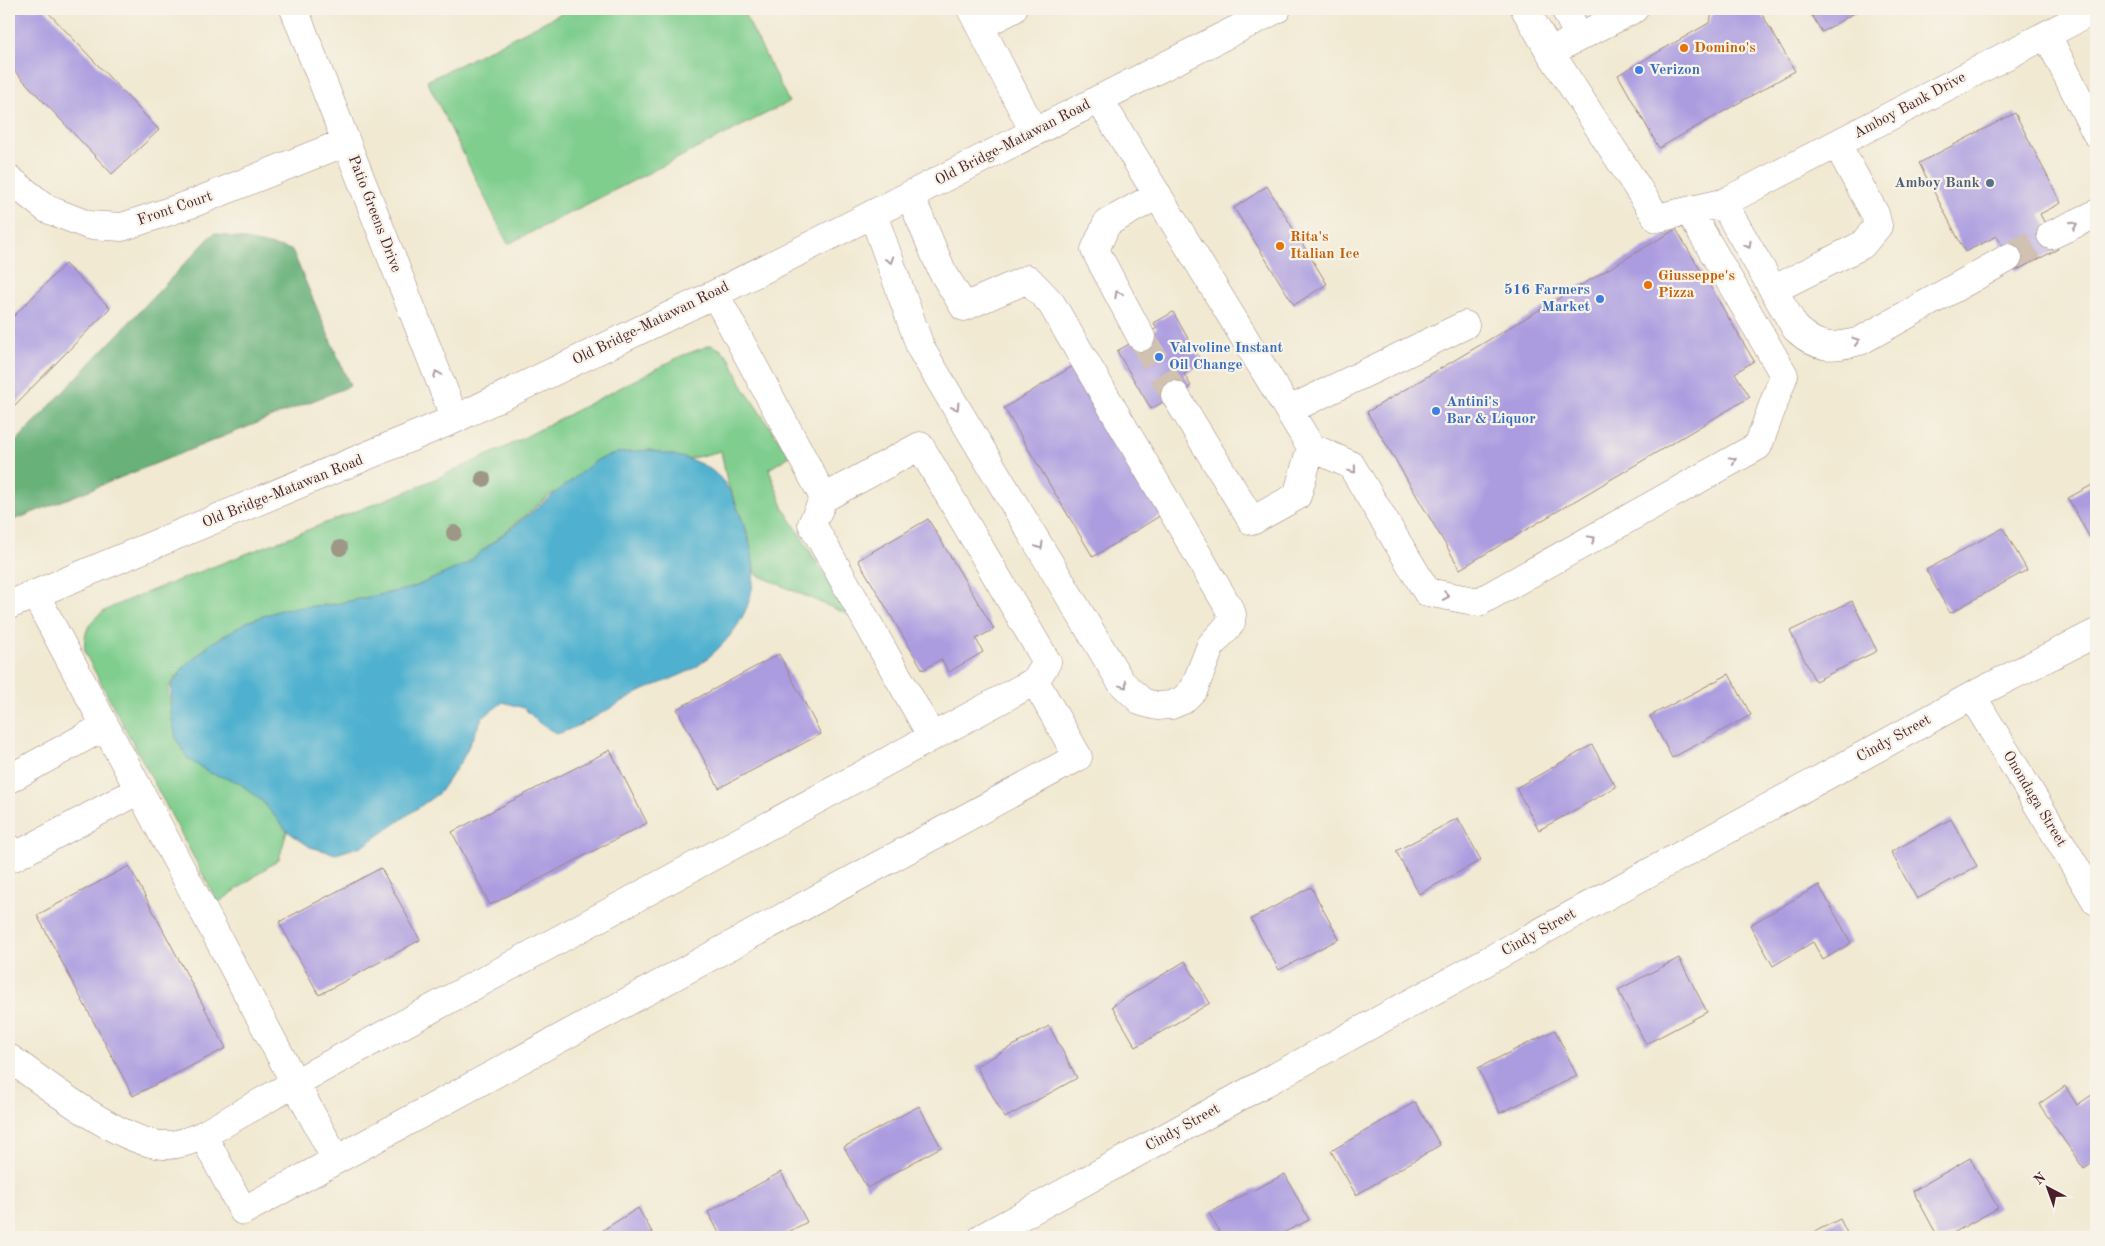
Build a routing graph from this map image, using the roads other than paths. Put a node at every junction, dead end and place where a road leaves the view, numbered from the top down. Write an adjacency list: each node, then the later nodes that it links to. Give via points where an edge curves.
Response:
1 (294, 9): 15 (street, Patio Greens Drive)
2 (1013, 9): 8 (street)
3 (1277, 9): 12 (street, Old Bridge-Matawan Road)
4 (1525, 9): 11 (street)
5 (1565, 9): 10 (street)
6 (1634, 9): 10 (street)
7 (2096, 9): 9 (street, Amboy Bank Drive)
8 (976, 17): 13 (street)
9 (2047, 35): 14 (street); 16 (street, Amboy Bank Drive)
10 (1579, 37): 11 (street)
11 (1550, 52): 21 (street, Amboy Bank Drive, via 1657,218)
12 (1099, 99): 13 (street, Old Bridge-Matawan Road); 19 (street)
13 (1034, 132): 18 (street, Old Bridge-Matawan Road)
14 (2096, 133)
15 (346, 142): 17 (street, Front Court, via 191,204 122,227 88,225 47,209); 32 (street, Patio Greens Drive, one-way to 15)
16 (1838, 144): 20 (street, Amboy Bank Drive); 26 (street, via 1875,214 1878,226 1862,245)
17 (9, 179)
18 (910, 195): 22 (street, Old Bridge-Matawan Road); 22 (street, one-way to 18, via 921,349 1122,682 1142,702 1158,706 1183,700 1194,689 1212,645 1231,623 1232,614 1050,303 1028,279 964,307 942,271)
19 (1158, 195): 29 (street, one-way to 19, via 1095,250 1107,222); 31 (street)
20 (1723, 203): 21 (street, Amboy Bank Drive); 26 (street, one-way to 26)
21 (1690, 212): 33 (street, one-way to 21, via 1352,466 1427,592 1479,602 1758,446 1784,375)
22 (873, 214): 27 (street, Old Bridge-Matawan Road)
23 (2096, 214): 24 (street, one-way to 23)
24 (2051, 235)
25 (2008, 258): 26 (street, one-way to 25, via 1796,329 1808,340 1837,347 1860,341)
26 (1773, 290)
27 (715, 294): 32 (street, Old Bridge-Matawan Road); 34 (street)
28 (1465, 325): 31 (street)
29 (1141, 337)
30 (1175, 394): 33 (street, via 1252,521 1296,496)
31 (1289, 410): 33 (street)
32 (455, 419): 35 (street, Old Bridge-Matawan Road)
33 (1311, 446)
34 (824, 498): 38 (street, via 920,446 1047,662); 41 (street, via 812,524)
35 (35, 594): 36 (street, Old Bridge-Matawan Road); 40 (street)
36 (9, 605)
37 (2096, 633): 39 (street, Cindy Street)
38 (1035, 681): 41 (street); 49 (street, via 1078,757)
39 (1972, 696): 45 (street, Onondaga Street); 50 (street, Cindy Street)
40 (105, 726): 42 (street); 43 (street)
41 (932, 736): 47 (street)
42 (9, 779)
43 (139, 790): 44 (street, via 14,857); 47 (street)
44 (9, 848)
45 (2096, 901)
46 (9, 1058): 48 (street, via 97,1120 133,1137 162,1145 186,1142)
47 (295, 1083): 48 (street); 49 (street)
48 (203, 1135): 49 (street, via 243,1211)
49 (336, 1160)
50 (983, 1237)

